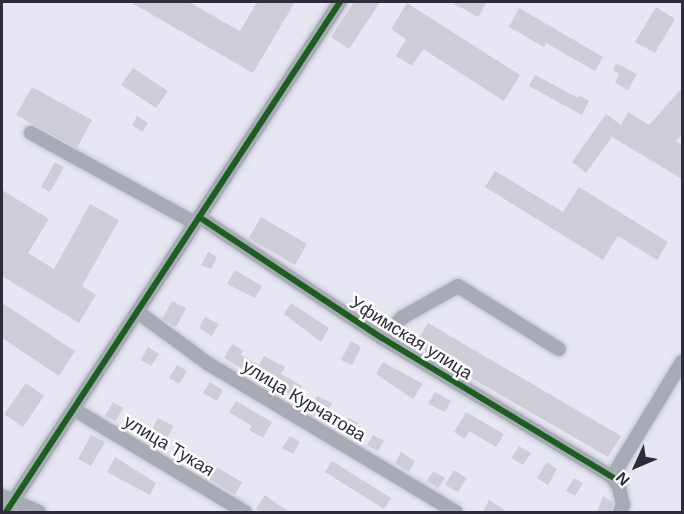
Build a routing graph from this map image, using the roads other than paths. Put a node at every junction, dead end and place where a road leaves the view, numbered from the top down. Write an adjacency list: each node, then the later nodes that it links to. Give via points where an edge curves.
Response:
1 (340, 2): 3 (street)
2 (30, 133): 3 (street, Уфимская улица)
3 (197, 220): 4 (street); 5 (street, Уфимская улица)
4 (139, 313): 8 (street); 13 (street, улица Курчатова, via 207,363)
5 (382, 338): 6 (street, via 403,318 458,286); 9 (street, Уфимская улица)
6 (559, 349)
7 (682, 362): 9 (street)
8 (75, 410): 10 (street); 12 (street, улица Тукая)
9 (612, 477): 14 (street, via 619,487 623,505)
10 (7, 503): 11 (street)
11 (39, 513)
12 (245, 513)
13 (456, 513)
14 (620, 513)

